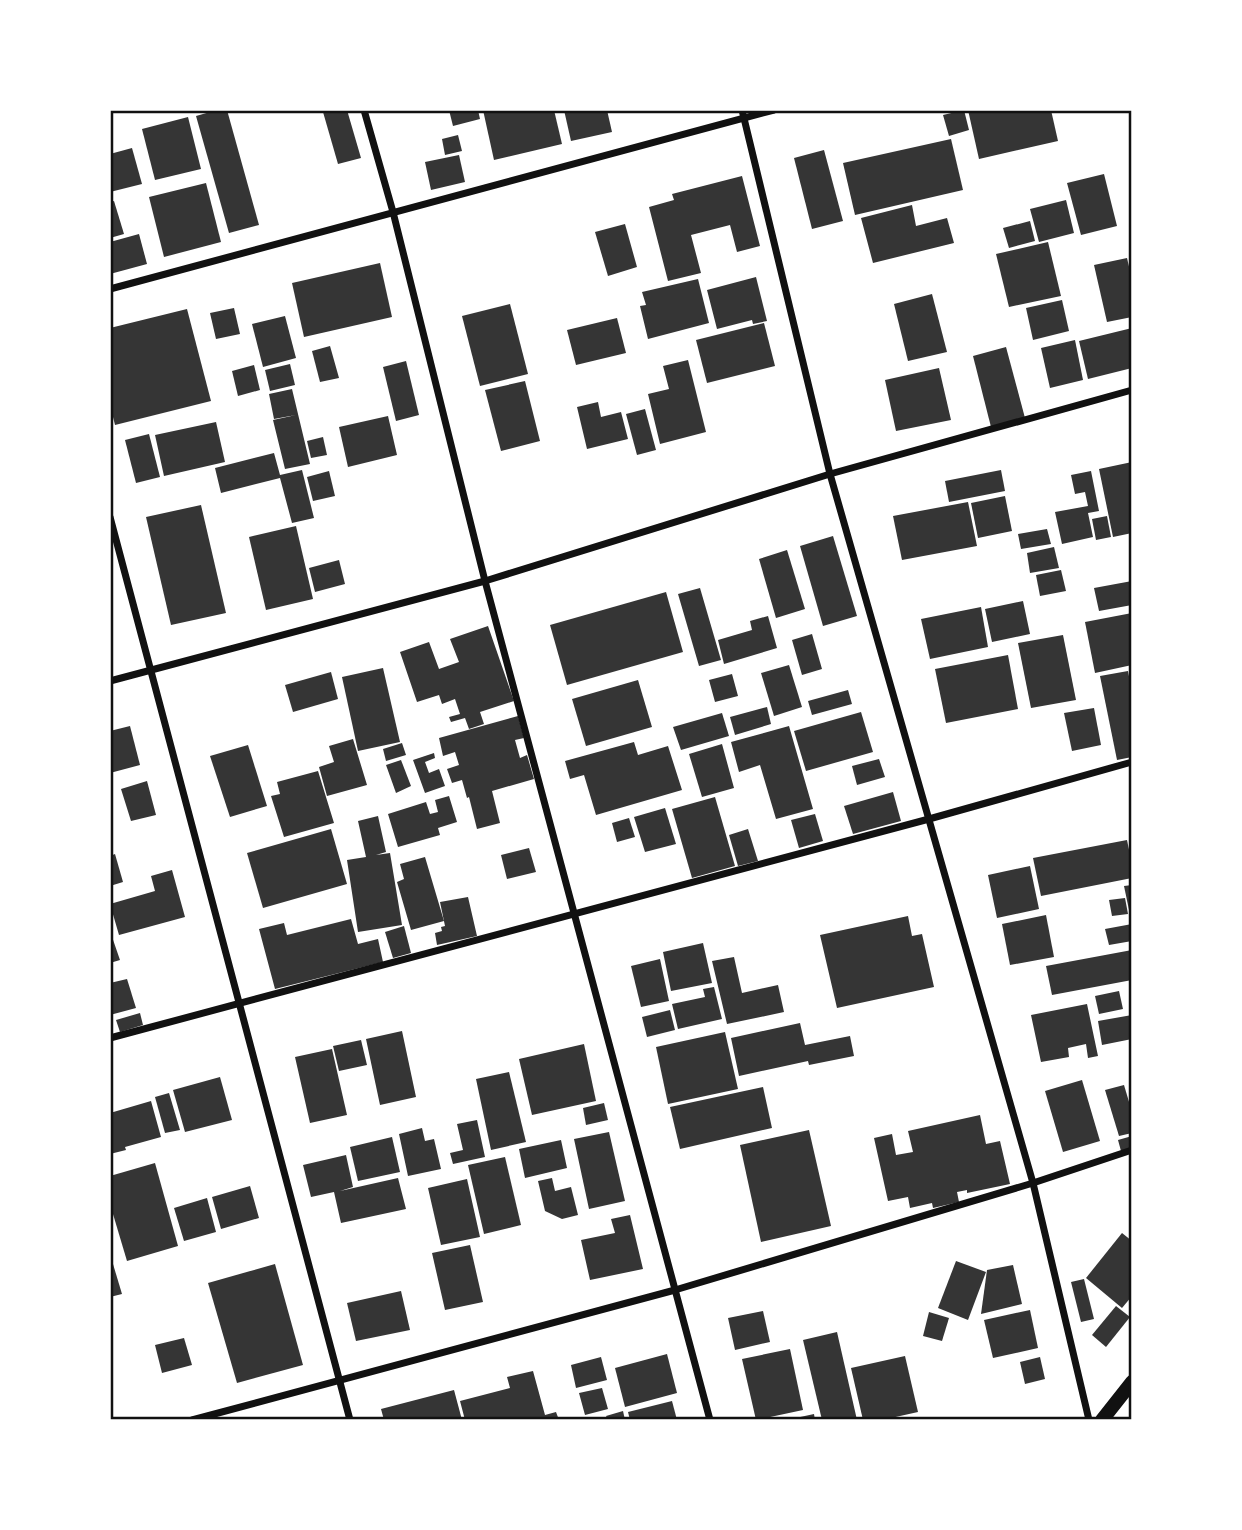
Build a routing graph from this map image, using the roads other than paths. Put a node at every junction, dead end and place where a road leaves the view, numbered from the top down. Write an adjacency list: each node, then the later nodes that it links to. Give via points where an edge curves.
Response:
1 (364, 110): 4 (street)
2 (774, 110): 3 (street)
3 (743, 114): 4 (street); 7 (street)
4 (393, 212): 5 (street); 9 (street)
5 (110, 289)
6 (1132, 390): 7 (street)
7 (830, 474): 9 (street); 13 (street)
8 (110, 517): 10 (street)
9 (485, 581): 10 (street); 14 (street)
10 (152, 670): 11 (street); 15 (street)
11 (110, 681)
12 (1132, 762): 13 (street)
13 (929, 819): 14 (street); 18 (street)
14 (574, 914): 15 (street); 19 (street)
15 (239, 1003): 16 (street); 20 (street)
16 (110, 1038)
17 (1132, 1150): 18 (street)
18 (1033, 1183): 19 (street); 25 (street)
19 (675, 1290): 20 (street); 24 (street)
20 (339, 1380): 22 (street); 23 (street)
21 (1132, 1382): 26 (main road)
22 (192, 1420)
23 (350, 1420)
24 (710, 1420)
25 (1089, 1420)
26 (1102, 1420)

